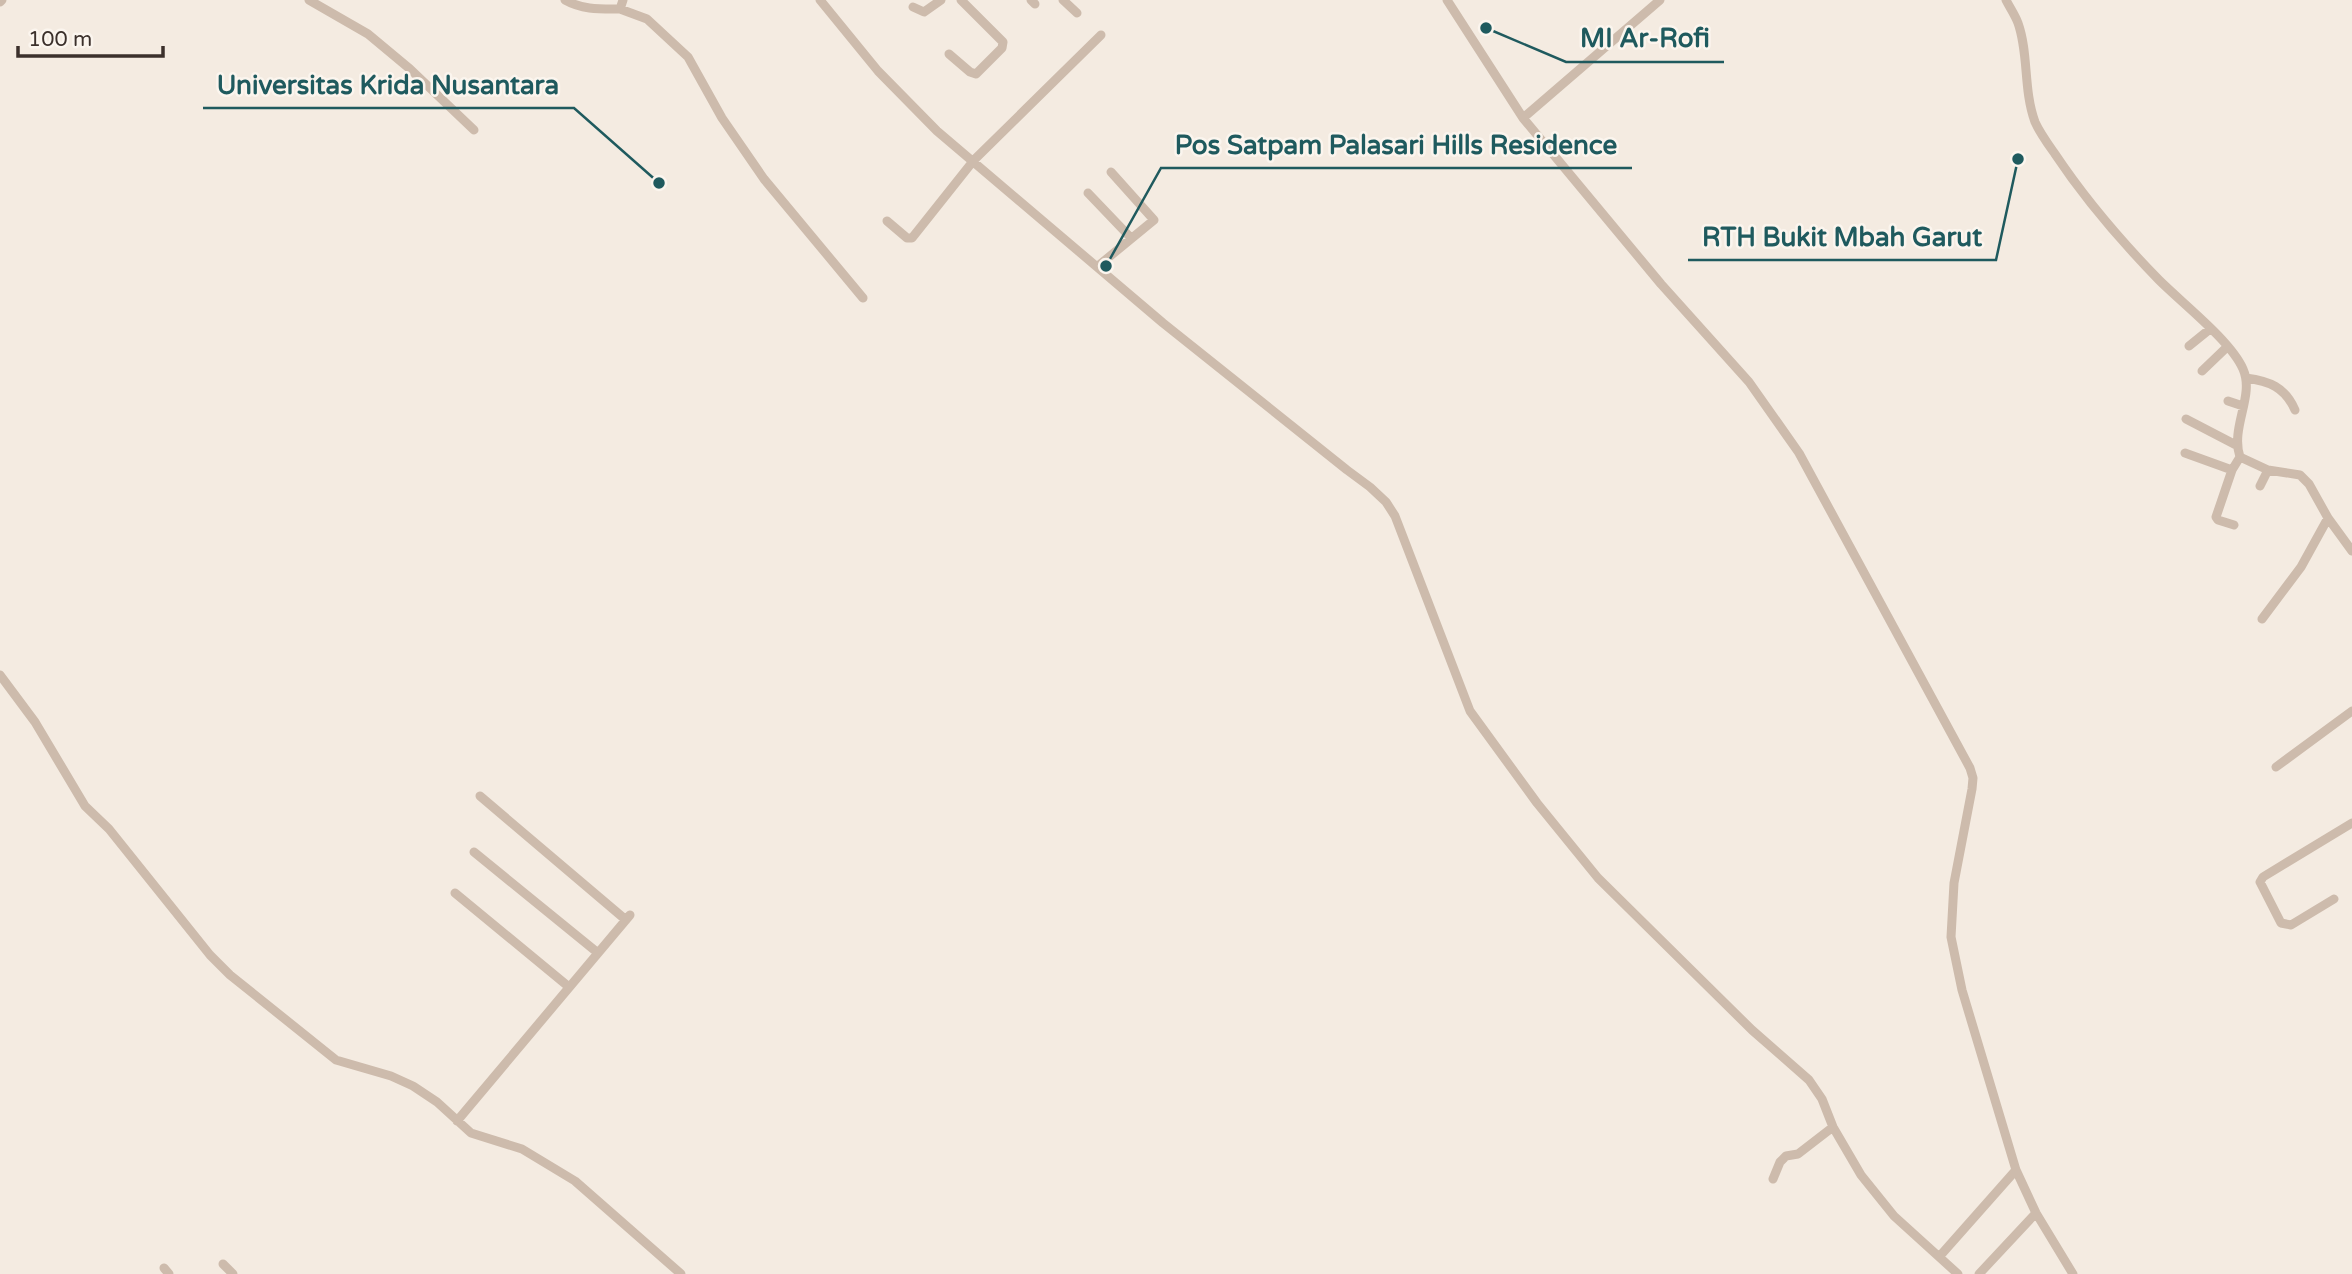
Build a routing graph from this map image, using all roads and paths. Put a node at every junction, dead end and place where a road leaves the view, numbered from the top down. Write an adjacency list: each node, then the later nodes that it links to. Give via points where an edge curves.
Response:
1 (309, 0): 16 (street, via 368,34)
2 (565, 0): 10 (street, via 591,9)
3 (820, 0): 17 (street, via 899,93)
4 (942, 0): 11 (street, via 925,12)
5 (961, 0): 14 (street, via 1003,41 1002,47 976,74)
6 (1063, 0): 12 (street)
7 (1447, 0): 15 (street)
8 (1660, 0): 15 (street)
9 (2006, 0): 24 (street, via 2018,23 2029,100 2044,137 2078,189 2129,248)
10 (622, 4): 23 (street, via 647,19 688,57 764,179)
11 (913, 7)
12 (1077, 13)
13 (1101, 35): 17 (street)
14 (949, 54)
15 (1523, 118): 55 (street, via 1749,383 1799,453 1970,768 1972,789 1955,883 1951,937 1962,990)
16 (474, 130)
17 (974, 160): 20 (street, via 912,238); 22 (street)
18 (1111, 172): 21 (street, via 1154,218)
19 (1088, 193): 21 (street)
20 (887, 221)
21 (1131, 238): 22 (street)
22 (1098, 266): 54 (street, via 1386,502 1409,549 1470,711 1598,878 1808,1080)
23 (863, 298)
24 (2210, 329): 25 (street); 26 (street)
25 (2189, 346)
26 (2227, 347): 27 (street); 28 (street)
27 (2202, 371)
28 (2246, 378): 30 (street); 31 (street, via 2282,389)
29 (2228, 401): 30 (street)
30 (2243, 406): 33 (street)
31 (2295, 410)
32 (2186, 419): 33 (street)
33 (2236, 445): 35 (street)
34 (2185, 453): 36 (street)
35 (2240, 457): 36 (street); 37 (street)
36 (2232, 470): 40 (street, via 2216,517)
37 (2268, 470): 38 (street); 39 (street, via 2300,475)
38 (2260, 486)
39 (2329, 518): 41 (street); 42 (street, via 2301,567)
40 (2234, 525)
41 (2352, 551)
42 (2262, 619)
43 (0, 675): 53 (street, via 35,722 85,806 230,975 336,1060 413,1086)
44 (2352, 711): 45 (street)
45 (2276, 767)
46 (480, 796): 51 (street, via 628,918)
47 (2352, 823): 50 (street, via 2260,882 2286,925)
48 (474, 852): 51 (street)
49 (455, 893): 52 (street)
50 (2334, 898)
51 (598, 953): 52 (street)
52 (569, 987): 53 (street)
53 (457, 1121): 61 (street, via 471,1133 522,1149 575,1181)
54 (1833, 1127): 56 (street, via 1798,1154 1786,1156); 58 (street, via 1861,1175 1894,1216)
55 (2016, 1170): 57 (street); 58 (street)
56 (1773, 1179)
57 (2036, 1213): 63 (street); 64 (street)
58 (1939, 1257): 62 (street)
59 (223, 1264): 60 (street)
60 (233, 1274)
61 (681, 1274)
62 (1958, 1274)
63 (1979, 1274)
64 (2073, 1274)

